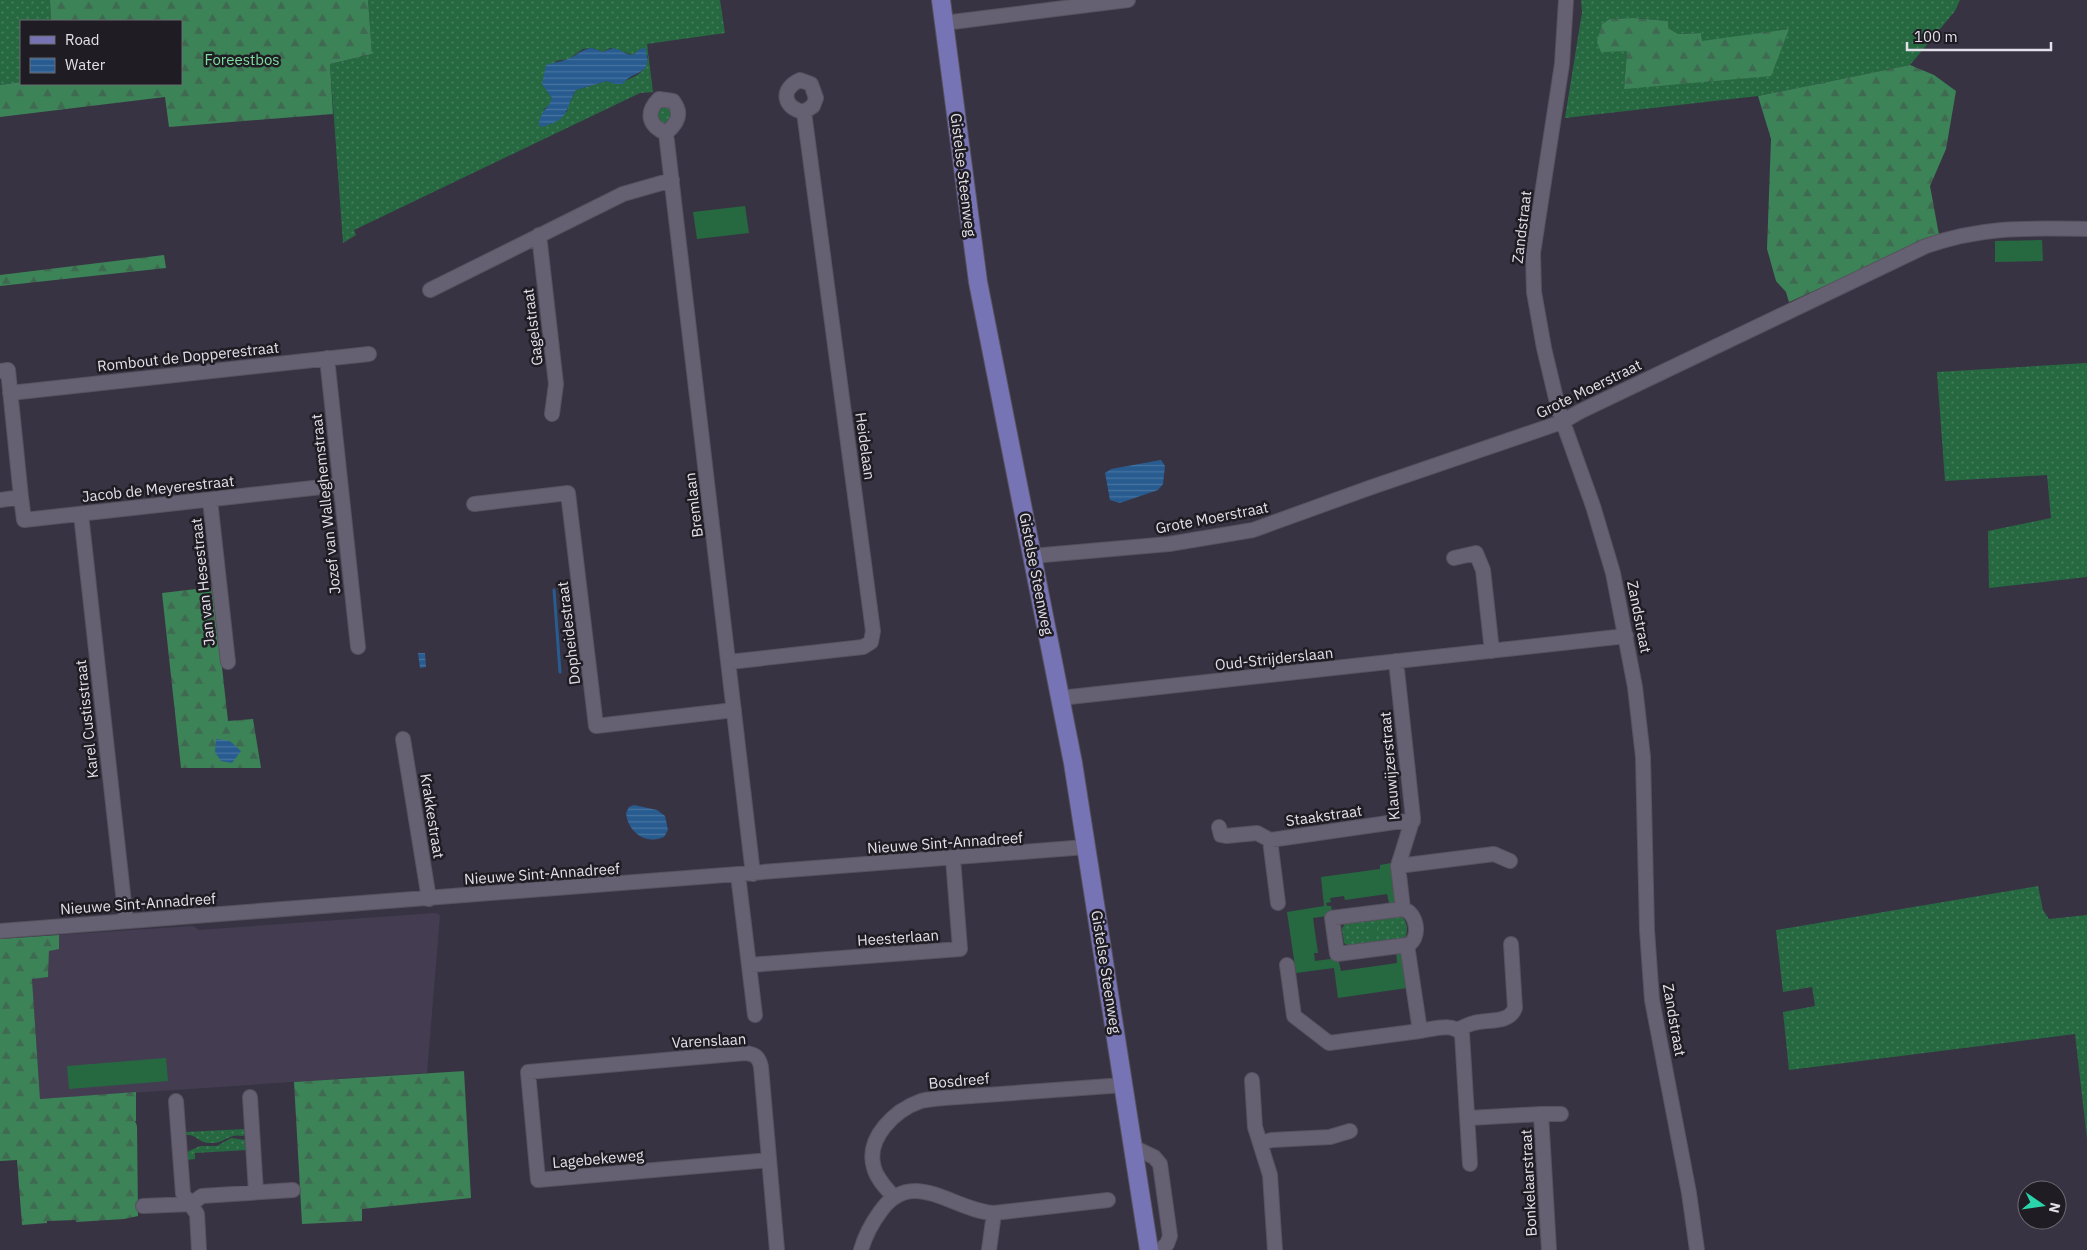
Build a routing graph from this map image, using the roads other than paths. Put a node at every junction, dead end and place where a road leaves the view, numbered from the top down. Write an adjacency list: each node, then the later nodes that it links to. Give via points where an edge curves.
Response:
1 (941, 0): 4 (main road, Gistelse Steenweg)
2 (1128, 0): 4 (street)
3 (1566, 0): 16 (street, Zandstraat, via 1562,64 1533,268 1544,348)
4 (944, 23): 23 (main road, Gistelse Steenweg, via 978,282)
5 (804, 112): 30 (street, Heidelaan, via 871,642 863,647)
6 (666, 133): 7 (street, Bremlaan)
7 (672, 180): 9 (street, via 623,194); 30 (street, Bremlaan)
8 (2087, 229): 16 (street, Grote Moerstraat, via 2005,228 1943,240)
9 (539, 235): 10 (street); 15 (street, Gagelstraat, via 556,384)
10 (430, 290)
11 (369, 354): 12 (street, Rombout de Dopperestraat)
12 (327, 358): 14 (street, Rombout de Dopperestraat); 17 (street, Jozef van Walleghemstraat)
13 (0, 370): 14 (street, via 8,370)
14 (10, 393): 18 (street)
15 (552, 414)
16 (1562, 422): 23 (street, Grote Moerstraat, via 1253,530 1169,544); 25 (street, Zandstraat, via 1606,546)
17 (340, 485): 20 (street, Jacob de Meyerestraat); 26 (street, Jozef van Walleghemstraat)
18 (22, 497): 19 (street); 22 (street, Jacob de Meyerestraat, via 24,520)
19 (0, 500)
20 (210, 500): 22 (street, Jacob de Meyerestraat); 29 (street, Jan van Hesestraat)
21 (474, 504): 32 (street, Dopheidestraat, via 568,494 596,726)
22 (81, 514): 46 (street, Karel Custisstraat)
23 (1032, 556): 31 (main road, Gistelse Steenweg)
24 (1454, 558): 27 (street, via 1476,553 1483,570)
25 (1626, 636): 27 (street, Oud-Strijderslaan); 83 (street, Zandstraat, via 1638,702 1643,757 1652,1000 1688,1184)
26 (358, 647)
27 (1492, 651): 28 (street, Oud-Strijderslaan)
28 (1396, 661): 31 (street, Oud-Strijderslaan); 34 (street, Klauwijzerstraat)
29 (228, 662)
30 (729, 662): 32 (street, Bremlaan)
31 (1060, 698): 37 (main road, Gistelse Steenweg)
32 (734, 710): 41 (street, Bremlaan)
33 (403, 739): 43 (street, Krakkestraat)
34 (1413, 821): 36 (street, Staakstraat); 40 (street, Klauwijzerstraat)
35 (1219, 827): 36 (street, Staakstraat, via 1221,835 1257,833)
36 (1270, 840): 44 (street, Staakstraat)
37 (1086, 847): 38 (street, Nieuwe Sint-Annadreef); 57 (main road, Gistelse Steenweg)
38 (953, 858): 41 (street, Nieuwe Sint-Annadreef); 50 (street, Heesterlaan, via 960,949)
39 (1510, 861): 40 (street, via 1494,854)
40 (1398, 866): 45 (street, Klauwijzerstraat)
41 (753, 874): 42 (street, Nieuwe Sint-Annadreef)
42 (738, 875): 43 (street, Nieuwe Sint-Annadreef); 50 (street)
43 (429, 899): 46 (street, Nieuwe Sint-Annadreef)
44 (1278, 902)
45 (1402, 909): 48 (street, via 1412,913 1415,924 1415,939); 48 (street, via 1332,918 1337,954)
46 (126, 921): 47 (street, Nieuwe Sint-Annadreef)
47 (0, 931)
48 (1407, 944): 54 (street)
49 (1511, 944): 53 (street, via 1513,1013 1506,1018 1474,1023)
50 (749, 965): 52 (street)
51 (1287, 965): 54 (street, via 1294,1016 1330,1043)
52 (755, 1015)
53 (1459, 1030): 54 (street, via 1450,1026); 62 (street, via 1464,1039)
54 (1420, 1031)
55 (528, 1072): 66 (street, Varenslaan, via 744,1053 755,1055 761,1067); 66 (street, Lagebekeweg, via 538,1180)
56 (1252, 1080): 64 (street)
57 (1124, 1085): 65 (main road, Gistelse Steenweg); 70 (street, Bosdreef, via 929,1099 914,1104 886,1125 872,1151 876,1174)
58 (250, 1097): 69 (street)
59 (176, 1101): 72 (street, via 183,1194)
60 (1542, 1114): 61 (street, Bonkelaarstraat); 62 (street, Bonkelaarstraat); 82 (street, Bonkelaarstraat)
61 (1560, 1114)
62 (1469, 1118): 67 (street)
63 (1350, 1131): 64 (street, via 1330,1137)
64 (1260, 1143): 81 (street, via 1270,1175)
65 (1133, 1147): 79 (main road, Gistelse Steenweg); 80 (street, via 1157,1159 1160,1164 1170,1236)
66 (769, 1160): 76 (street, Varenslaan)
67 (1470, 1164)
68 (293, 1190): 69 (street)
69 (256, 1192): 72 (street, via 202,1196)
70 (893, 1196): 74 (street, via 924,1191); 77 (street, via 874,1222)
71 (1108, 1200): 74 (street)
72 (191, 1204): 73 (street); 75 (street, via 196,1214)
73 (143, 1206)
74 (994, 1214): 78 (street)
75 (199, 1250)
76 (777, 1250)
77 (861, 1250)
78 (989, 1250)
79 (1149, 1250)
80 (1160, 1250)
81 (1275, 1250)
82 (1549, 1250)
83 (1696, 1250)

